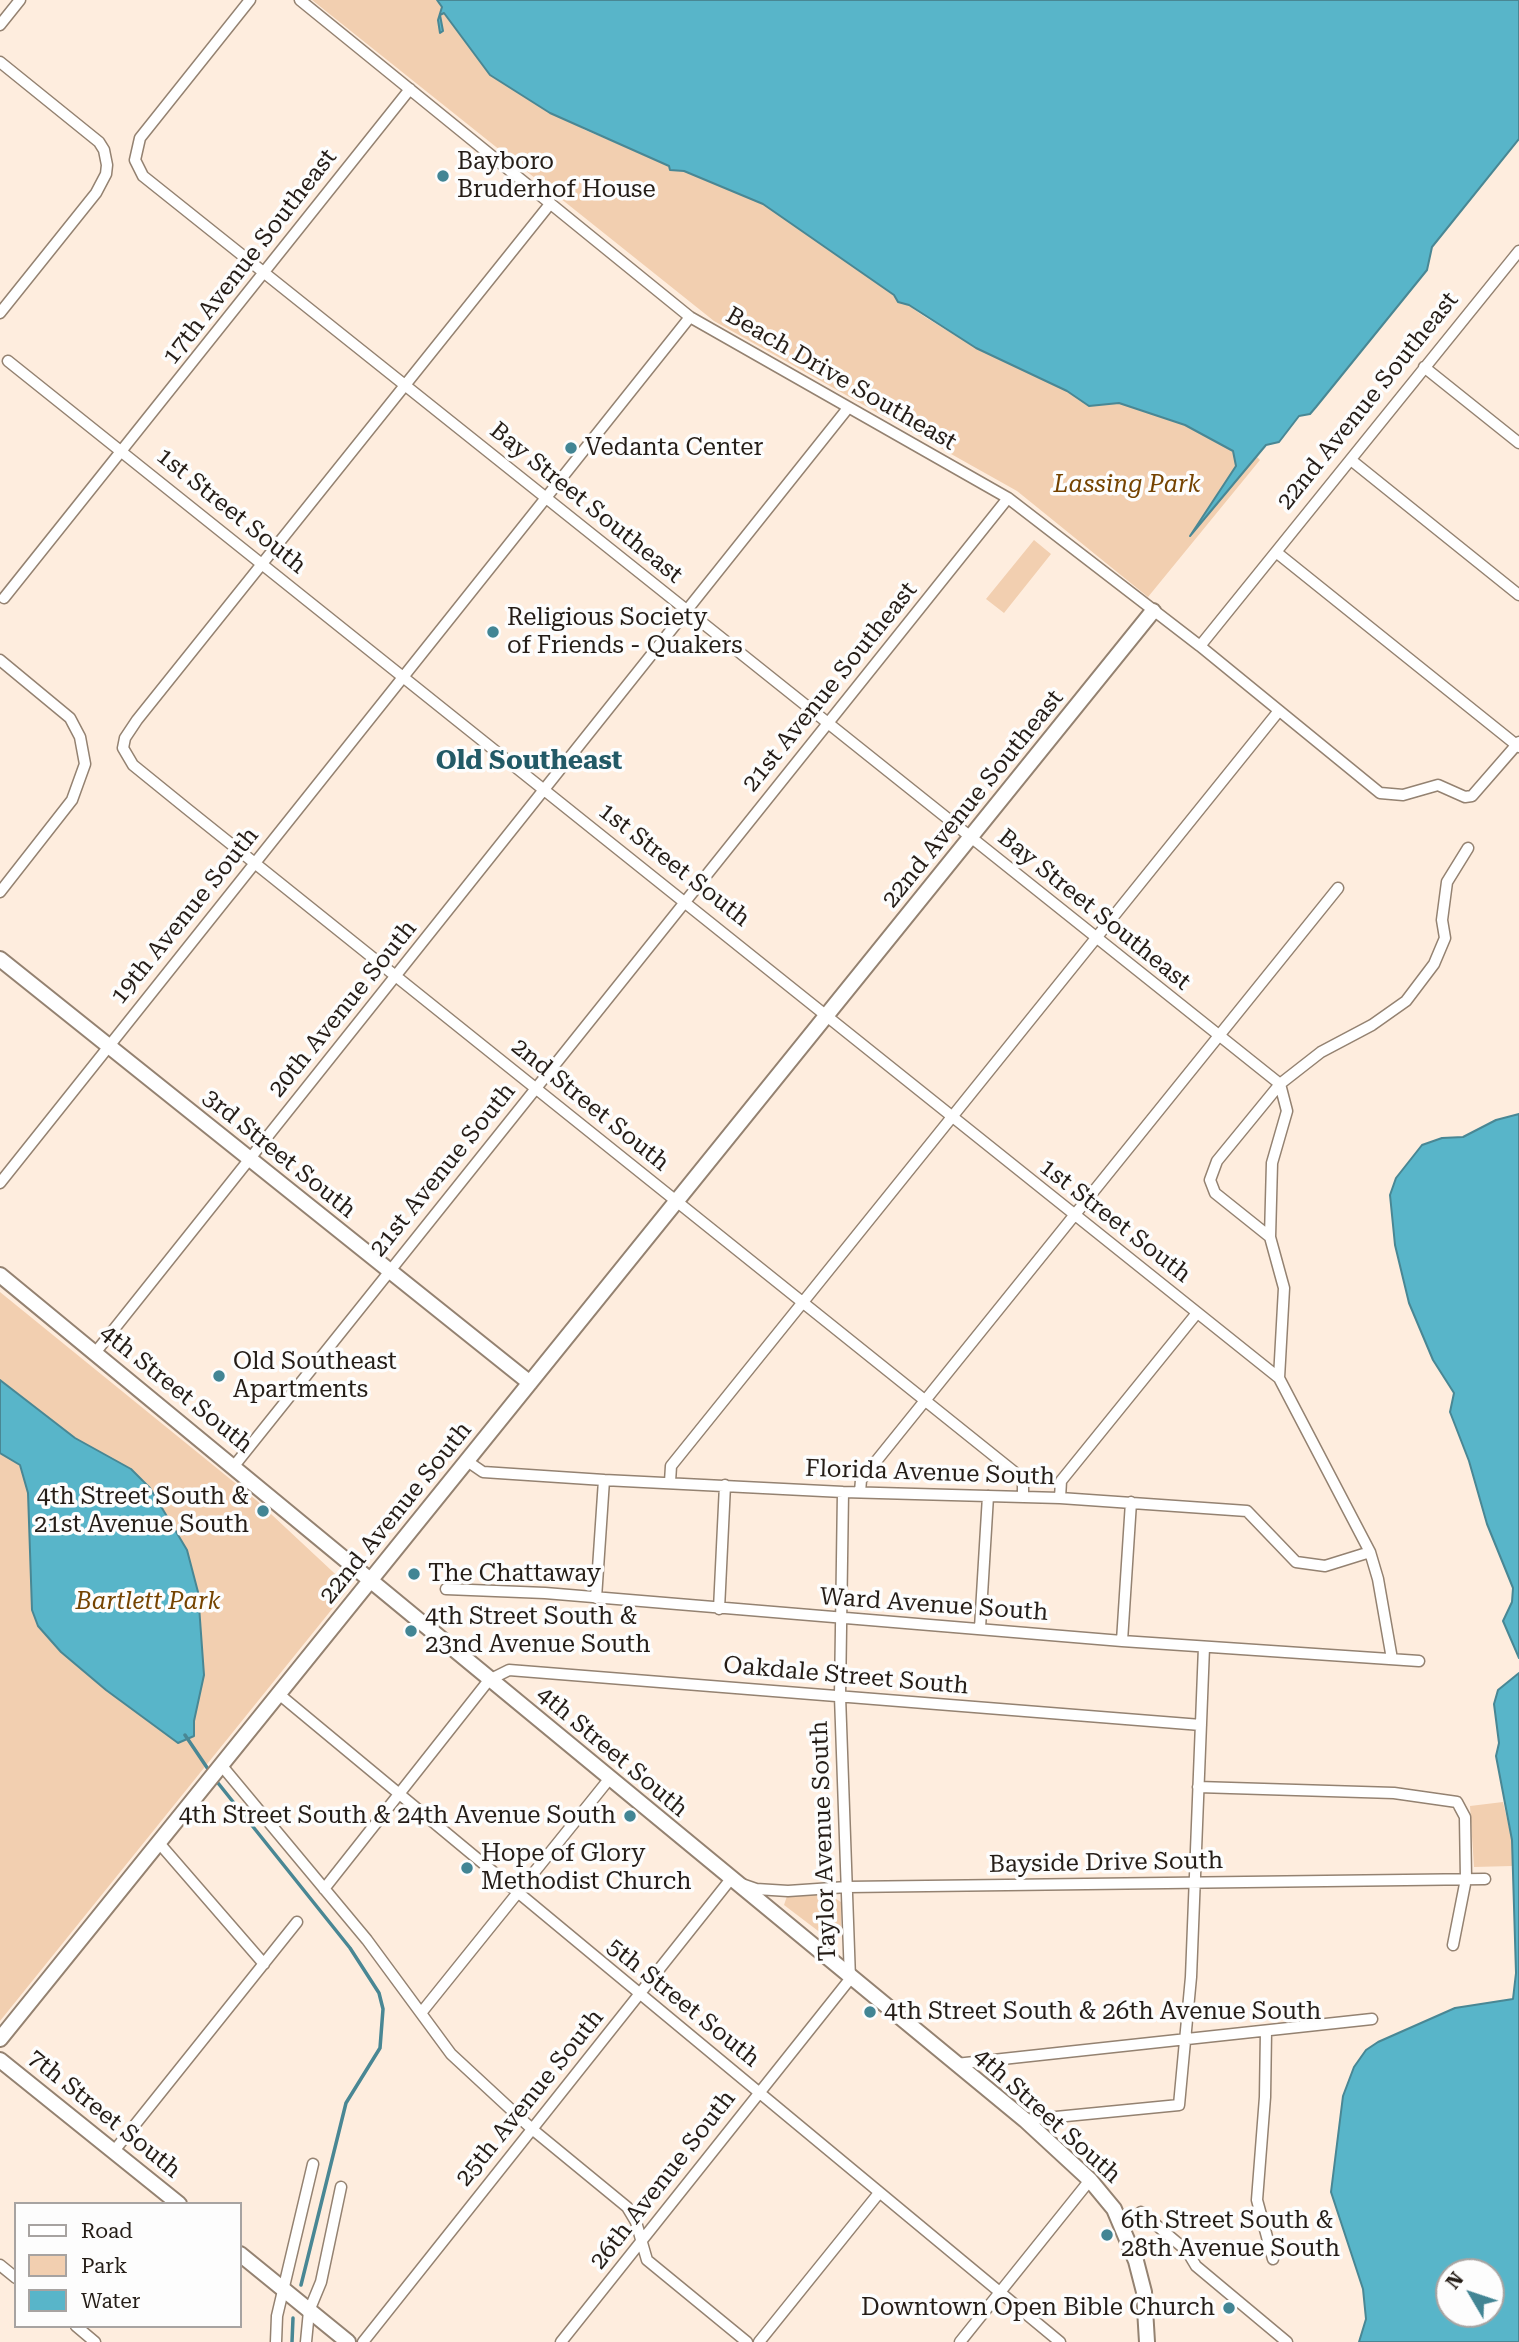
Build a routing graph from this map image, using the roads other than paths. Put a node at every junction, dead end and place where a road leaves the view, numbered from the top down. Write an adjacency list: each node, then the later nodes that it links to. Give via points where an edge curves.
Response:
1 (20, 0): 4 (street)
2 (250, 0): 9 (street, Bay Street Southeast, via 140,138 135,159 149,181)
3 (300, 0): 6 (street, Beach Drive Southeast)
4 (0, 25)
5 (0, 62): 10 (street, via 99,142 107,165 96,193)
6 (410, 89): 7 (street, Beach Drive Southeast); 9 (street, 17th Avenue Southeast)
7 (550, 204): 11 (street, Beach Drive Southeast); 14 (street)
8 (1519, 251): 13 (street, 22nd Avenue Southeast)
9 (263, 274): 14 (street, Bay Street Southeast); 17 (street, 17th Avenue Southeast)
10 (0, 313)
11 (690, 317): 15 (street, Beach Drive Southeast); 20 (street, 19th Avenue South)
12 (8, 361): 17 (street, 1st Street South)
13 (1424, 367): 16 (street); 18 (street, 22nd Avenue Southeast)
14 (405, 386): 20 (street, Bay Street Southeast); 22 (street)
15 (848, 408): 19 (street, Beach Drive Southeast); 25 (street, 20th Avenue South)
16 (1519, 443)
17 (122, 452): 22 (street, 1st Street South); 24 (street, 17th Avenue Southeast)
18 (1350, 460): 21 (street, 22nd Avenue Southeast); 23 (street)
19 (1008, 498): 26 (street, Beach Drive Southeast); 31 (street, 21st Avenue Southeast)
20 (545, 499): 25 (street, Bay Street Southeast); 29 (street, 19th Avenue South)
21 (1276, 552): 27 (street, 22nd Avenue Southeast); 32 (street)
22 (263, 565): 29 (street, 1st Street South); 36 (street, 2nd Street South, via 137,720 123,748 133,765)
23 (1519, 595)
24 (4, 598)
25 (687, 611): 31 (street, Bay Street Southeast); 33 (street, 20th Avenue South)
26 (1153, 611): 27 (street, Beach Drive Southeast); 34 (street, 22nd Avenue Southeast)
27 (1200, 646): 30 (street, Beach Drive Southeast)
28 (0, 660): 38 (street, via 70,718 80,737 85,764 72,800)
29 (404, 676): 33 (street, 1st Street South); 36 (street, 19th Avenue South)
30 (1278, 712): 32 (street, Beach Drive Southeast, via 1370,785 1393,796 1438,785 1472,796); 40 (street)
31 (828, 724): 34 (street, Bay Street Southeast); 39 (street, 21st Avenue Southeast)
32 (1518, 745)
33 (545, 790): 39 (street, 1st Street South); 42 (street, 20th Avenue South)
34 (971, 838): 40 (street, Bay Street Southeast); 43 (street, 22nd Avenue Southeast)
35 (1468, 848): 46 (street, via 1447,882 1442,920 1445,938 1434,964 1406,1001 1321,1052)
36 (256, 862): 42 (street, 2nd Street South); 45 (street, 19th Avenue South)
37 (1338, 888): 44 (street)
38 (0, 892)
39 (686, 901): 43 (street, 1st Street South); 47 (street, 21st Avenue South)
40 (1096, 938): 44 (street, Bay Street Southeast); 48 (street)
41 (0, 959): 45 (street, 3rd Street South)
42 (396, 976): 47 (street, 2nd Street South); 49 (street, 20th Avenue South)
43 (827, 1015): 48 (street, 1st Street South); 51 (street, 22nd Avenue South)
44 (1218, 1036): 46 (street, Bay Street Southeast); 52 (street)
45 (108, 1047): 49 (street, 3rd Street South); 50 (street, 19th Avenue South)
46 (1280, 1084): 53 (street, via 1287,1111 1272,1163); 53 (street, via 1217,1161 1210,1180 1215,1193)
47 (535, 1089): 51 (street, 2nd Street South); 54 (street, 21st Avenue South)
48 (952, 1119): 52 (street, 1st Street South); 56 (street)
49 (250, 1158): 54 (street, 3rd Street South); 58 (street, 20th Avenue South)
50 (0, 1183)
51 (677, 1202): 56 (street, 2nd Street South); 60 (street, 22nd Avenue South)
52 (1073, 1216): 57 (street, 1st Street South); 61 (street)
53 (1270, 1237): 59 (street, via 1284,1288)
54 (390, 1271): 60 (street, 3rd Street South); 63 (street, 21st Avenue South)
55 (0, 1275): 58 (street, 4th Street South)
56 (803, 1303): 61 (street, 2nd Street South); 65 (street, via 671,1466)
57 (1197, 1313): 59 (street, 1st Street South); 71 (street, via 1061,1481)
58 (95, 1353): 63 (street, 4th Street South)
59 (1279, 1378): 73 (street)
60 (530, 1383): 62 (street, 22nd Avenue South)
61 (924, 1402): 68 (street, via 861,1480); 70 (street, 2nd Street South, via 1023,1479)
62 (467, 1461): 64 (street, Florida Avenue South, via 483,1472); 74 (street, 22nd Avenue South)
63 (234, 1465): 74 (street, 4th Street South)
64 (604, 1480): 65 (street, Florida Avenue South); 76 (street)
65 (670, 1482): 66 (street, Florida Avenue South)
66 (725, 1485): 67 (street, Florida Avenue South); 77 (street)
67 (843, 1492): 68 (street, Florida Avenue South); 78 (street, Taylor Avenue South)
68 (860, 1493): 69 (street, Florida Avenue South)
69 (988, 1496): 70 (street, Florida Avenue South); 79 (street)
70 (1023, 1496): 71 (street, Florida Avenue South)
71 (1060, 1498): 72 (street, Florida Avenue South)
72 (1131, 1502): 73 (street, Florida Avenue South, via 1247,1511 1296,1562 1325,1566); 80 (street)
73 (1370, 1552): 82 (street)
74 (370, 1582): 84 (street, 4th Street South); 85 (street, 22nd Avenue South)
75 (446, 1589): 76 (street, Ward Avenue South)
76 (596, 1598): 77 (street, Ward Avenue South)
77 (719, 1609): 78 (street, Ward Avenue South)
78 (840, 1619): 79 (street, Ward Avenue South); 86 (street, Taylor Avenue South)
79 (980, 1628): 80 (street, Ward Avenue South)
80 (1122, 1641): 81 (street, Ward Avenue South)
81 (1205, 1647): 82 (street, Ward Avenue South); 87 (street)
82 (1392, 1659): 83 (street, Ward Avenue South)
83 (1419, 1661)
84 (489, 1680): 86 (street, Oakdale Street South, via 509,1670); 89 (street, 4th Street South); 91 (street)
85 (280, 1695): 88 (street, 22nd Avenue South); 91 (street, 5th Street South)
86 (840, 1696): 87 (street, Oakdale Street South); 97 (street, Taylor Avenue South)
87 (1201, 1725): 90 (street)
88 (222, 1766): 92 (street, 22nd Avenue South); 98 (street)
89 (610, 1778): 95 (street, 4th Street South); 99 (street)
90 (1198, 1787): 93 (street, via 1394,1793 1457,1802 1465,1817); 96 (street)
91 (398, 1796): 98 (street); 99 (street, 5th Street South)
92 (159, 1843): 102 (street); 108 (street, 22nd Avenue South)
93 (1466, 1879): 94 (street, Bayside Drive South); 96 (street, Bayside Drive South); 101 (street)
94 (1485, 1879)
95 (730, 1880): 97 (street, Bayside Drive South, via 777,1891); 103 (street, 4th Street South); 104 (street, 25th Avenue South)
96 (1195, 1883): 97 (street, Bayside Drive South); 109 (street)
97 (847, 1887): 103 (street, Taylor Avenue South)
98 (324, 1889): 105 (street)
99 (519, 1895): 104 (street, 5th Street South); 105 (street)
100 (297, 1922): 102 (street)
101 (1453, 1945)
102 (264, 1964): 115 (street)
103 (850, 1979): 111 (street, 4th Street South); 112 (street, 26th Avenue South)
104 (640, 1995): 112 (street, 5th Street South); 114 (street, 25th Avenue South)
105 (421, 2013): 114 (street, via 451,2054)
106 (1372, 2019): 107 (street)
107 (1266, 2031): 109 (street); 124 (street, via 1257,2200)
108 (0, 2039)
109 (1186, 2041): 111 (street); 113 (street, via 1178,2105)
110 (0, 2060): 115 (street, 7th Street South)
111 (956, 2064): 113 (street, 4th Street South)
112 (759, 2092): 119 (street, 5th Street South); 122 (street, 26th Avenue South)
113 (1025, 2120): 117 (street, 4th Street South)
114 (532, 2129): 122 (street, via 627,2207); 135 (street, 25th Avenue South)
115 (114, 2151): 120 (street, 7th Street South)
116 (313, 2164): 127 (street)
117 (1090, 2180): 128 (street); 141 (street, 4th Street South, via 1114,2209 1136,2261 1144,2292)
118 (341, 2188): 129 (street, via 321,2282)
119 (879, 2193): 128 (street, 5th Street South); 138 (street)
120 (177, 2202)
121 (1140, 2212): 142 (street)
122 (642, 2240): 136 (street, 26th Avenue South); 137 (street, via 647,2260)
123 (242, 2256): 127 (street)
124 (1273, 2259)
125 (0, 2265): 126 (street)
126 (14, 2276)
127 (283, 2290): 129 (street); 132 (street)
128 (1000, 2292): 139 (street); 140 (street, 5th Street South)
129 (309, 2311): 133 (street); 134 (street)
130 (78, 2328): 131 (street)
131 (95, 2342)
132 (276, 2342)
133 (306, 2342)
134 (348, 2342)
135 (363, 2342)
136 (561, 2342)
137 (747, 2342)
138 (759, 2342)
139 (960, 2342)
140 (1060, 2342)
141 (1146, 2342)
142 (1287, 2342)

